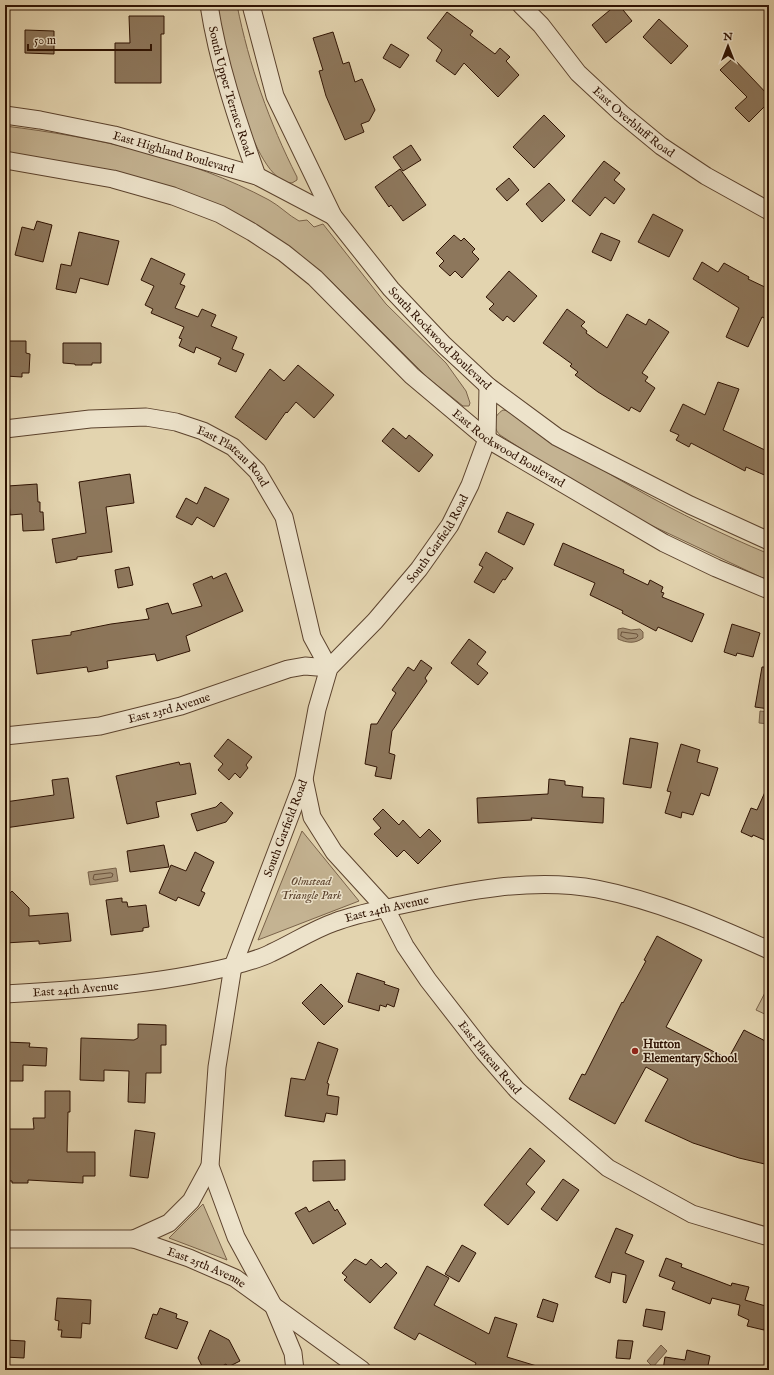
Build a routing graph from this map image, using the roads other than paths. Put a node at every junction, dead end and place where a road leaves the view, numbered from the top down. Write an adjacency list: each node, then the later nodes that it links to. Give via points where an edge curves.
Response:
1 (209, 5): 6 (street, South Upper Terrace Road, via 214,36 237,120)
2 (251, 5): 8 (street, South Rockwood Boulevard, via 275,96)
3 (521, 5): 7 (street, East Overbluff Road, via 541,25 578,73 621,113 662,146 706,176)
4 (5, 115): 6 (street, East Highland Boulevard, via 114,135)
5 (5, 160): 11 (street, East Rockwood Boulevard, via 113,179 173,196 220,214 284,253 315,278 412,376)
6 (257, 176): 8 (street, East Highland Boulevard)
7 (769, 211)
8 (333, 216): 9 (street, South Rockwood Boulevard, via 391,289 444,345)
9 (488, 386): 11 (street, South Garfield Road); 12 (street, South Rockwood Boulevard, via 556,437 690,506)
10 (5, 429): 14 (street, East Plateau Road, via 90,418 146,417 176,422 203,431 233,447 257,471 284,517 312,637)
11 (487, 439): 13 (street, East Rockwood Boulevard, via 664,543); 14 (street, South Garfield Road, via 470,485 450,525 419,569 375,622)
12 (769, 541)
13 (769, 590)
14 (329, 668): 15 (street, East 23rd Avenue, via 305,666 288,670 181,706 100,726); 16 (street, South Garfield Road, via 317,709)
15 (5, 736)
16 (304, 779): 17 (street, East Plateau Road, via 312,817 334,852); 19 (street, South Garfield Road)
17 (386, 909): 18 (street, East 24th Avenue, via 445,895 524,885 570,886 597,889 651,902); 19 (street, East 24th Avenue, via 336,922 270,954); 22 (street, East Plateau Road, via 405,946 428,980 484,1052 517,1090 535,1106 608,1168 692,1214)
18 (769, 950)
19 (233, 966): 20 (street, East 24th Avenue, via 141,982); 21 (street, South Garfield Road, via 217,1067)
20 (5, 994)
21 (210, 1166): 23 (street, East 25th Avenue, via 191,1201 169,1223); 25 (street, South Garfield Road, via 236,1237)
22 (769, 1237)
23 (134, 1238): 24 (street, East 25th Avenue); 25 (street, East 25th Avenue, via 235,1278)
24 (5, 1239)
25 (273, 1305): 26 (street, South Garfield Road, via 293,1353); 27 (street, East 25th Avenue)
26 (295, 1370)
27 (362, 1370)

